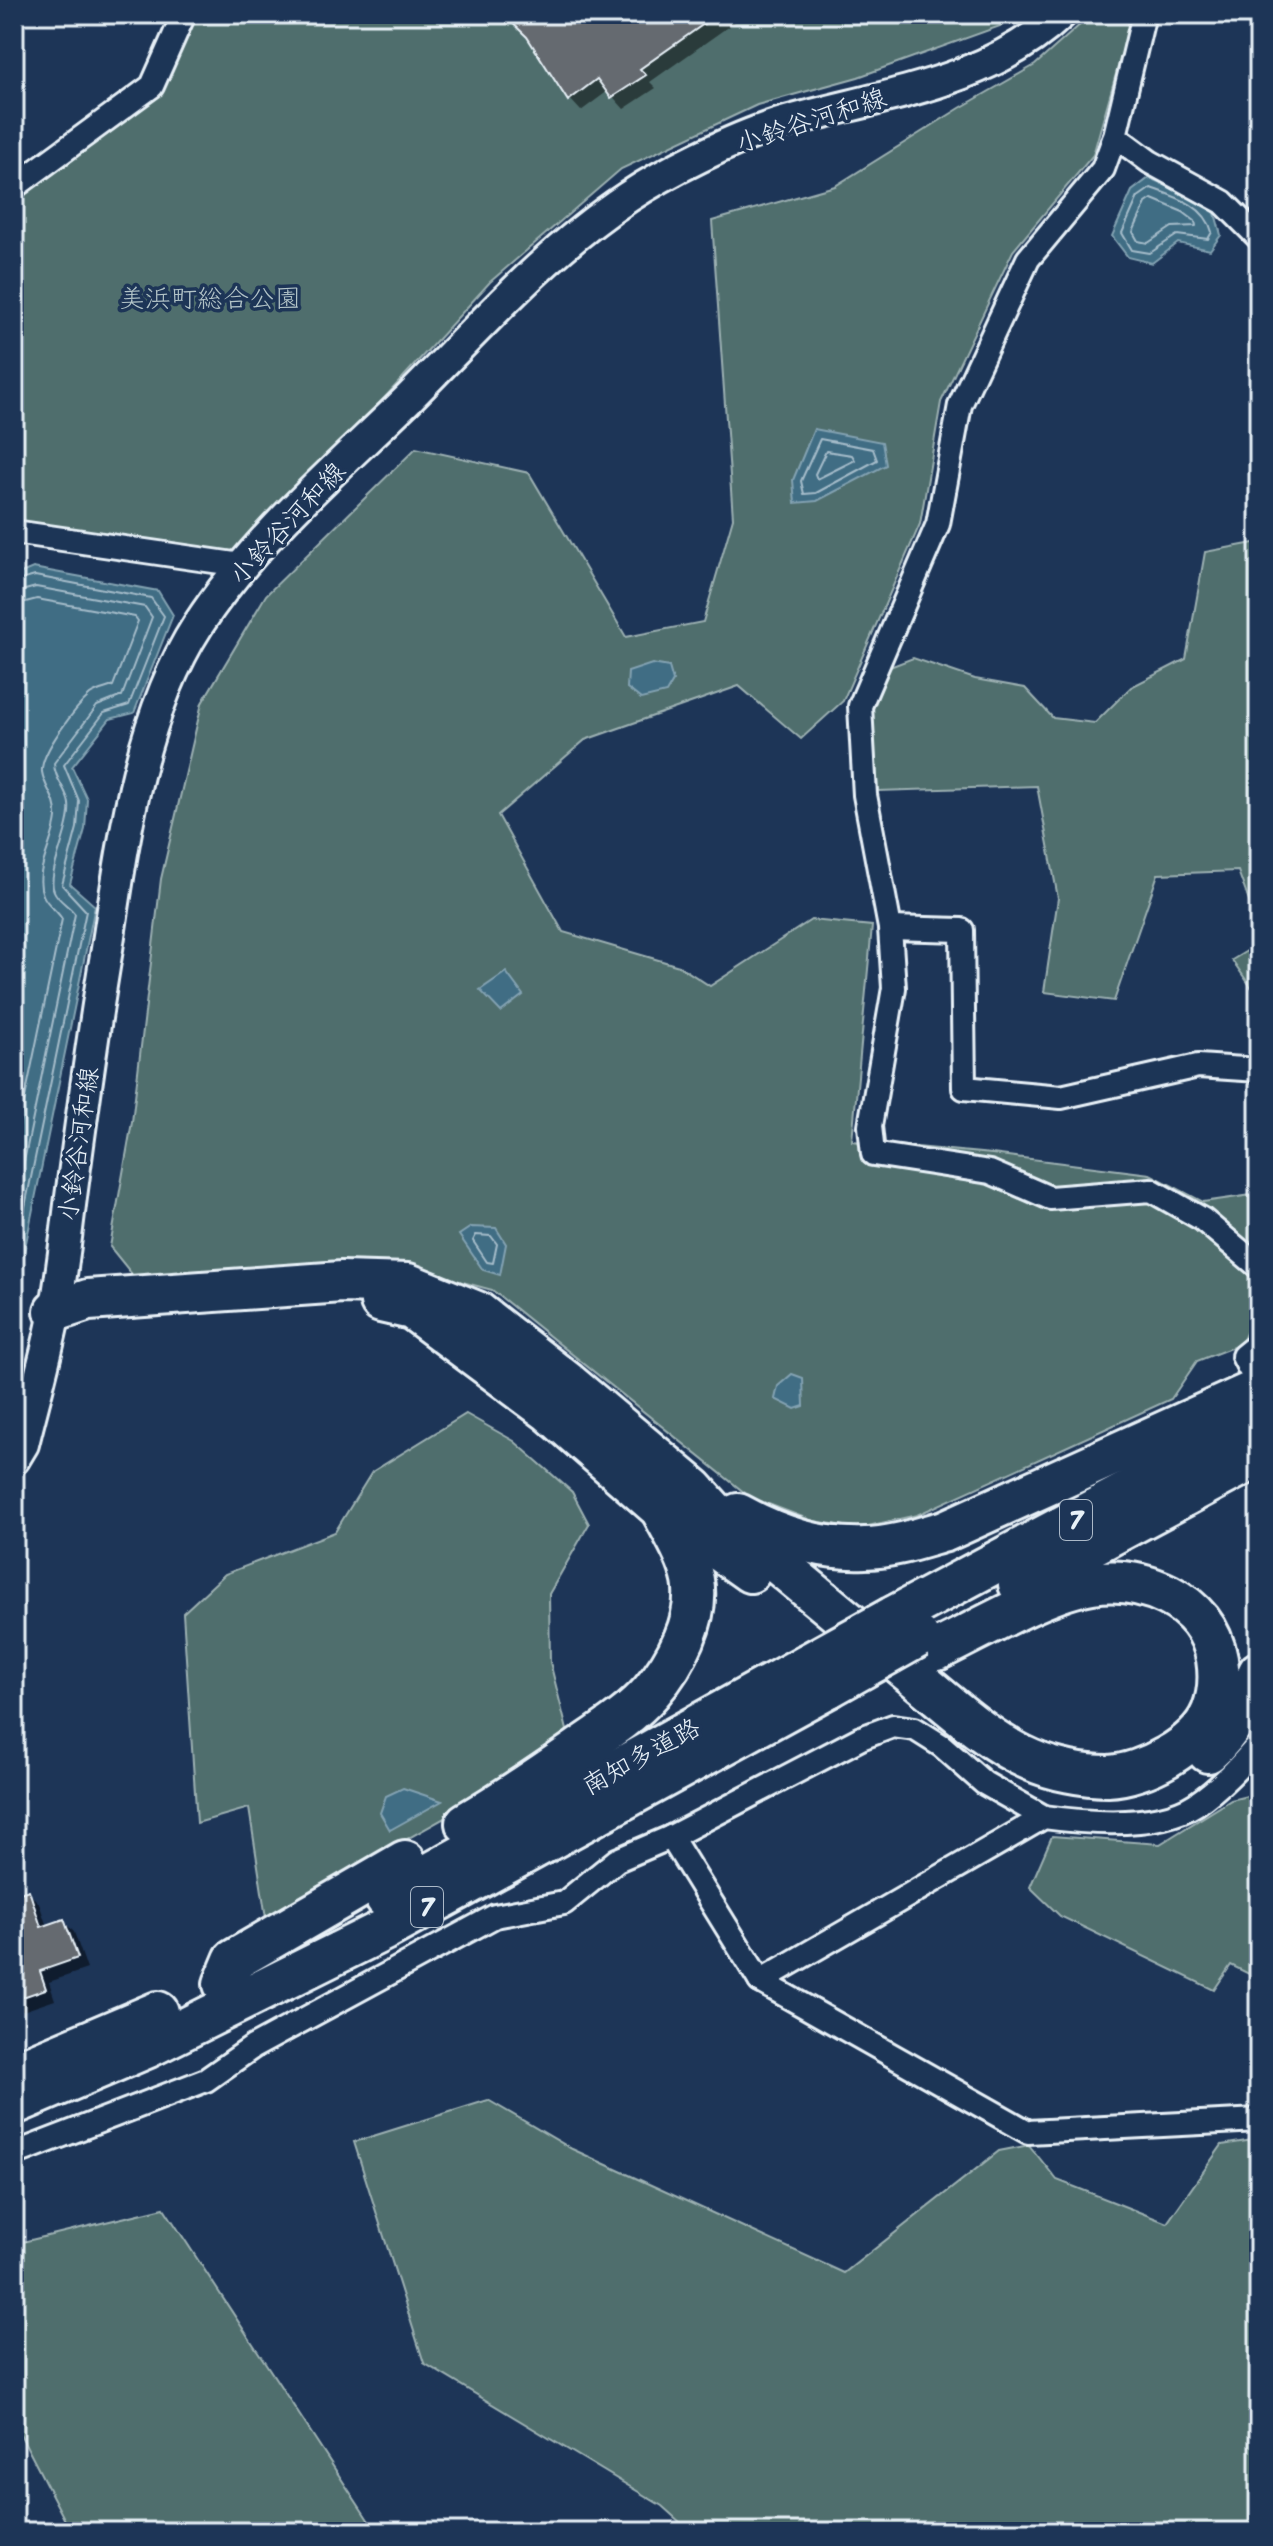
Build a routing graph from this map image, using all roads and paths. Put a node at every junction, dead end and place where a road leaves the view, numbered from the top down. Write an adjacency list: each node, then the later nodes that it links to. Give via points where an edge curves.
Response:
1 (184, 14): 5 (street, via 152,86)
2 (1061, 14): 8 (main road, 小鈴谷河和線, via 997,58 959,75 771,127 656,181 594,220)
3 (1144, 14): 4 (street)
4 (1115, 136): 6 (street, via 1223,202); 9 (street, via 1103,169 1028,259 960,405 938,524 860,706 865,795)
5 (14, 187)
6 (1259, 238)
7 (14, 532): 8 (street)
8 (241, 565): 12 (main road, 小鈴谷河和線, via 196,628 169,681 149,738 113,908)
9 (890, 928): 10 (street, via 962,930 964,1088 1061,1097 1198,1066); 11 (street, via 894,988 870,1126 873,1154 990,1172 1050,1198 1151,1190 1202,1219)
10 (1259, 1070)
11 (1259, 1267)
12 (55, 1311): 18 (main road, 小鈴谷河和線, via 23,1444); 19 (highway, via 88,1300 342,1282 408,1284 477,1312 568,1383)
13 (1259, 1343): 14 (street, via 1243,1356 1249,1368)
14 (1259, 1363)
15 (1259, 1389): 19 (highway, via 945,1531 908,1542 865,1548 821,1544)
16 (1259, 1422): 20 (highway, 南知多道路 / 7)
17 (1259, 1456): 20 (highway, 南知多道路 / 7)
18 (14, 1459)
19 (677, 1499): 20 (highway, via 738,1531 949,1704 1031,1760 1109,1776 1150,1767 1184,1748 1211,1715 1220,1681 1209,1632 1194,1613 1149,1586 1124,1582 1067,1588); 21 (highway, via 945,1721 1043,1785 1071,1793 1126,1793 1177,1775 1222,1739); 27 (highway, via 681,1546 693,1581 690,1623 651,1692 615,1724 512,1796 234,1960)
20 (916, 1635): 22 (highway, 南知多道路 / 7, bridge)
21 (1259, 1672)
22 (830, 1682): 27 (highway, 南知多道路 / 7, via 392,1895); 29 (highway, 南知多道路 / 7, via 384,1930 148,2047)
23 (1259, 1744): 24 (street, via 1228,1779 1182,1810 1158,1818 1086,1823)
24 (1044, 1817): 25 (street, via 984,1783 915,1729 893,1726); 26 (street)
25 (671, 1837): 26 (street); 31 (street, via 617,1860 564,1903 495,1916 253,2047 206,2080)
26 (760, 1981): 30 (street, via 1028,2132)
27 (224, 1984): 28 (highway, 南知多道路 / 7)
28 (14, 2073)
29 (14, 2104)
30 (1259, 2120)
31 (14, 2154)

